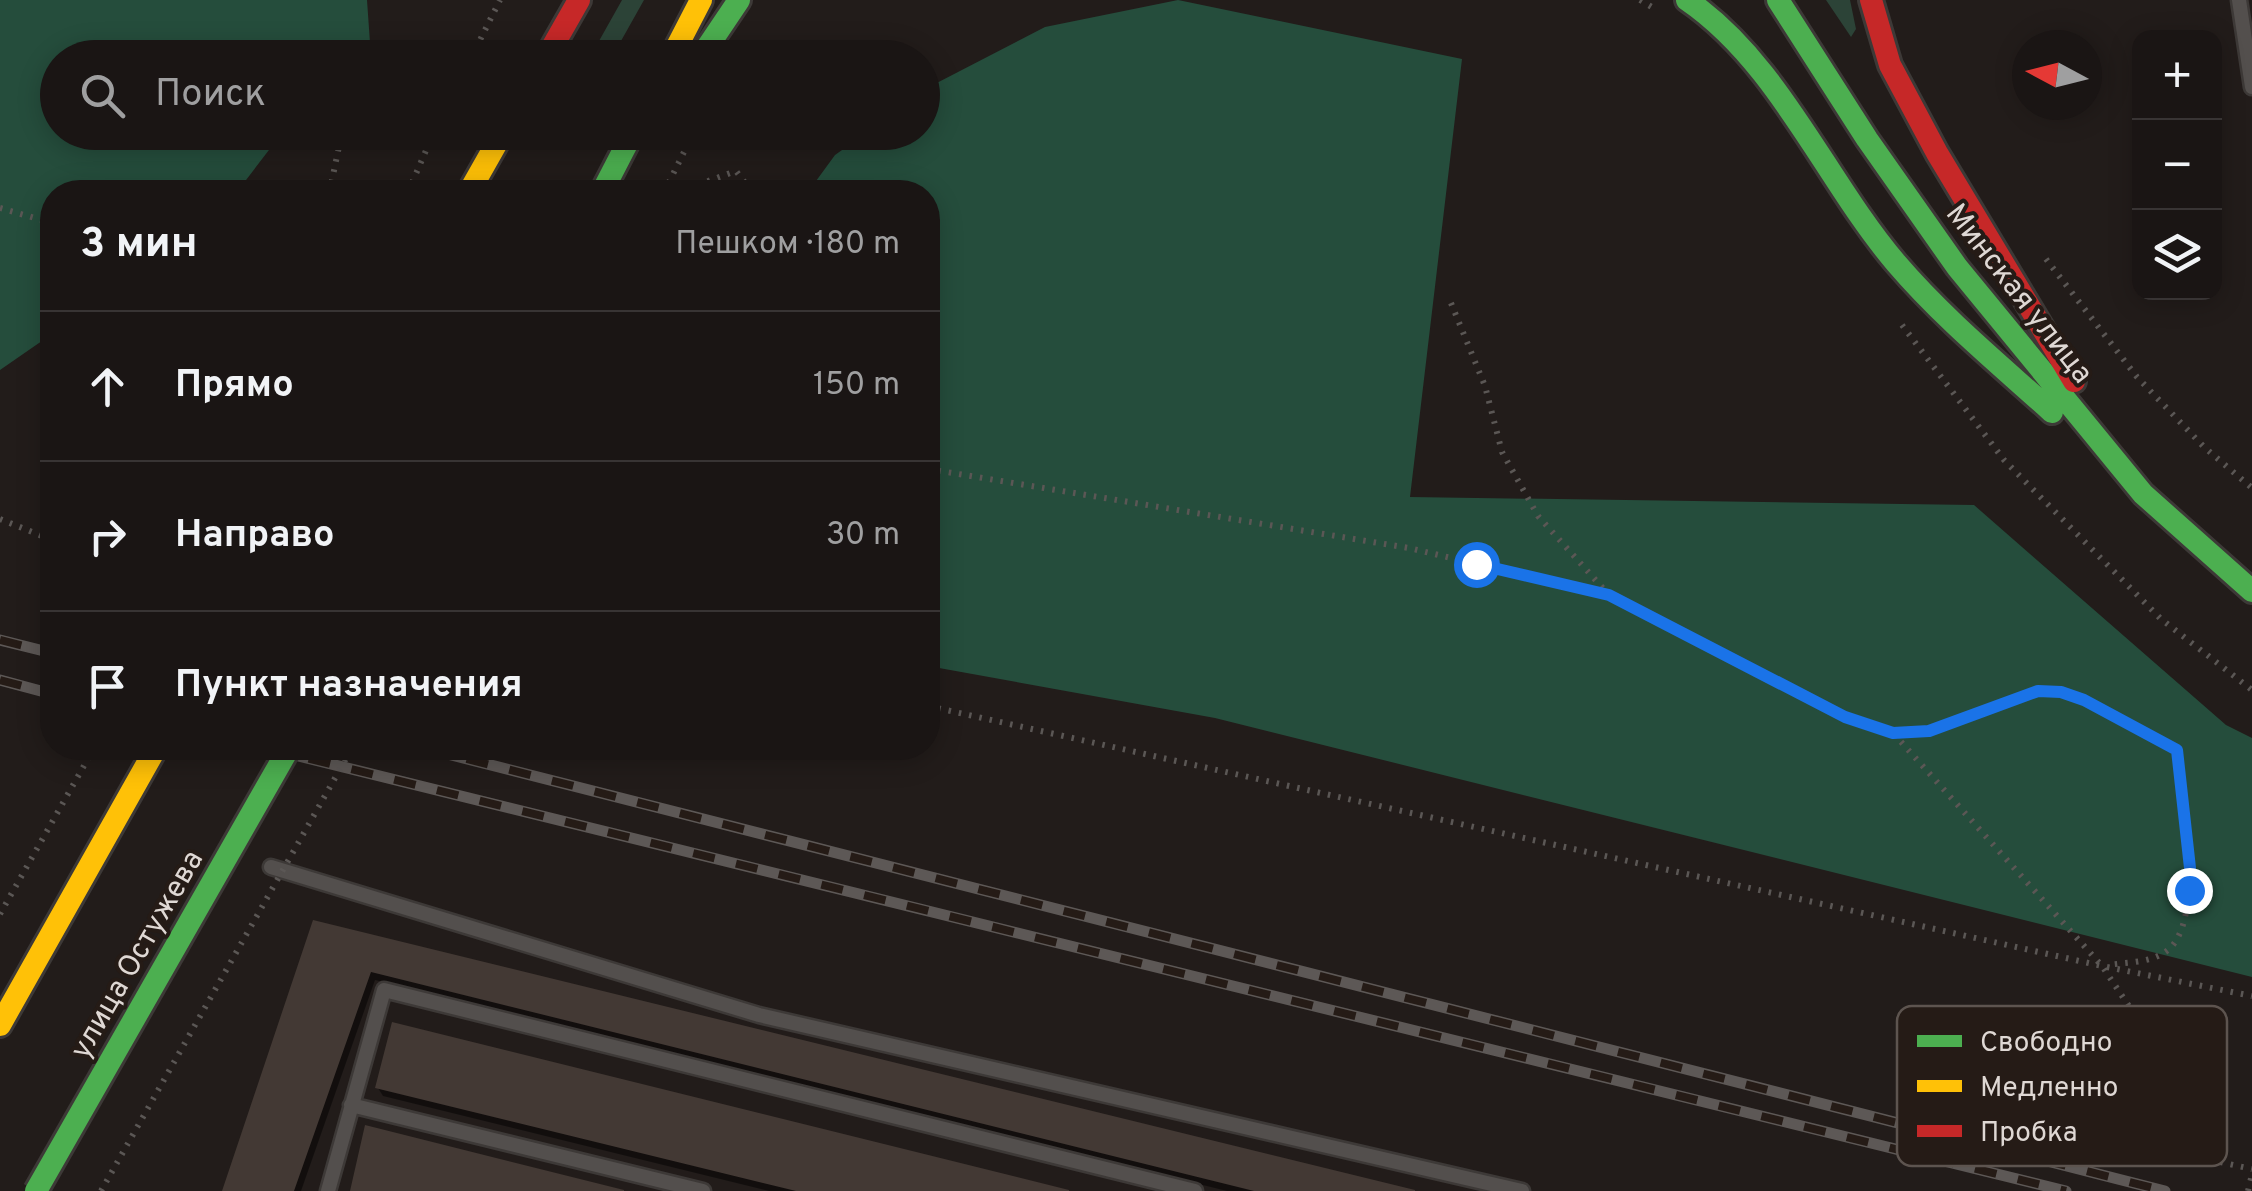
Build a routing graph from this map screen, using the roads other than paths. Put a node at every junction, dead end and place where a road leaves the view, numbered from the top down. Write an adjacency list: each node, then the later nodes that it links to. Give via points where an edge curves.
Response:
1 (556, 0): 9 (street)
2 (579, 0): 10 (street)
3 (701, 0): 11 (street)
4 (739, 0): 12 (street)
5 (1687, 0): 22 (street, via 1774,86 1895,262 1957,327)
6 (1778, 0): 22 (street, Минская улица, via 1957,268)
7 (1871, 0): 22 (street, via 1890,66 1937,154)
8 (2240, 0): 13 (lane)
9 (538, 40)
10 (556, 40)
11 (680, 40)
12 (712, 40)
13 (2252, 86)
14 (487, 150): 18 (street)
15 (492, 150): 19 (street)
16 (624, 150): 20 (street)
17 (638, 150): 21 (street)
18 (473, 180)
19 (475, 180)
20 (608, 180)
21 (618, 180)
22 (2143, 494): 23 (street, Минская улица)
23 (2252, 591)
24 (149, 760): 27 (street)
25 (282, 760): 29 (street, улица Остужева, bridge)
26 (271, 867): 33 (lane, via 759,1015)
27 (0, 1026)
28 (351, 1105): 30 (lane); 31 (lane); 32 (lane, via 384,990)
29 (36, 1191)
30 (328, 1191)
31 (703, 1191)
32 (1195, 1191)
33 (1522, 1191)

